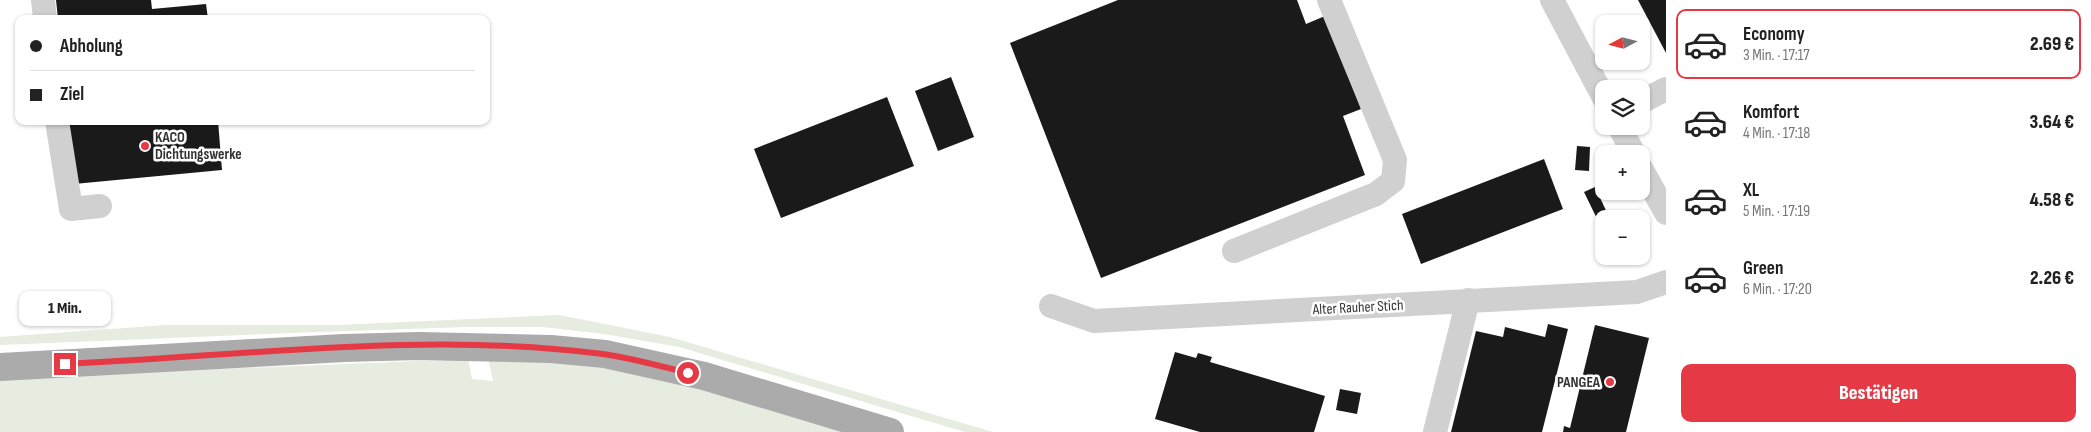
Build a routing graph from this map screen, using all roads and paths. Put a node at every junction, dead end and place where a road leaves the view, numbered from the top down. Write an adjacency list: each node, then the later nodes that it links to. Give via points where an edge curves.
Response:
1 (43, 0): 4 (street)
2 (1329, 0): 12 (street, via 1395,160 1393,181 1376,194)
3 (1552, 0): 5 (street)
4 (45, 15)
5 (1595, 81)
6 (1666, 89): 7 (street)
7 (1650, 97)
8 (58, 125): 10 (street, via 71,209)
9 (1650, 184): 11 (street)
10 (100, 206)
11 (1666, 213)
12 (1234, 251)
13 (1666, 282): 14 (street, Alter Rauher Stich, via 1637,292)
14 (1468, 300): 15 (street, Alter Rauher Stich, via 1094,321); 18 (street)
15 (1051, 306)
16 (0, 367): 17 (main road, via 344,348 551,349 605,354 704,376)
17 (890, 432)
18 (1435, 432)

